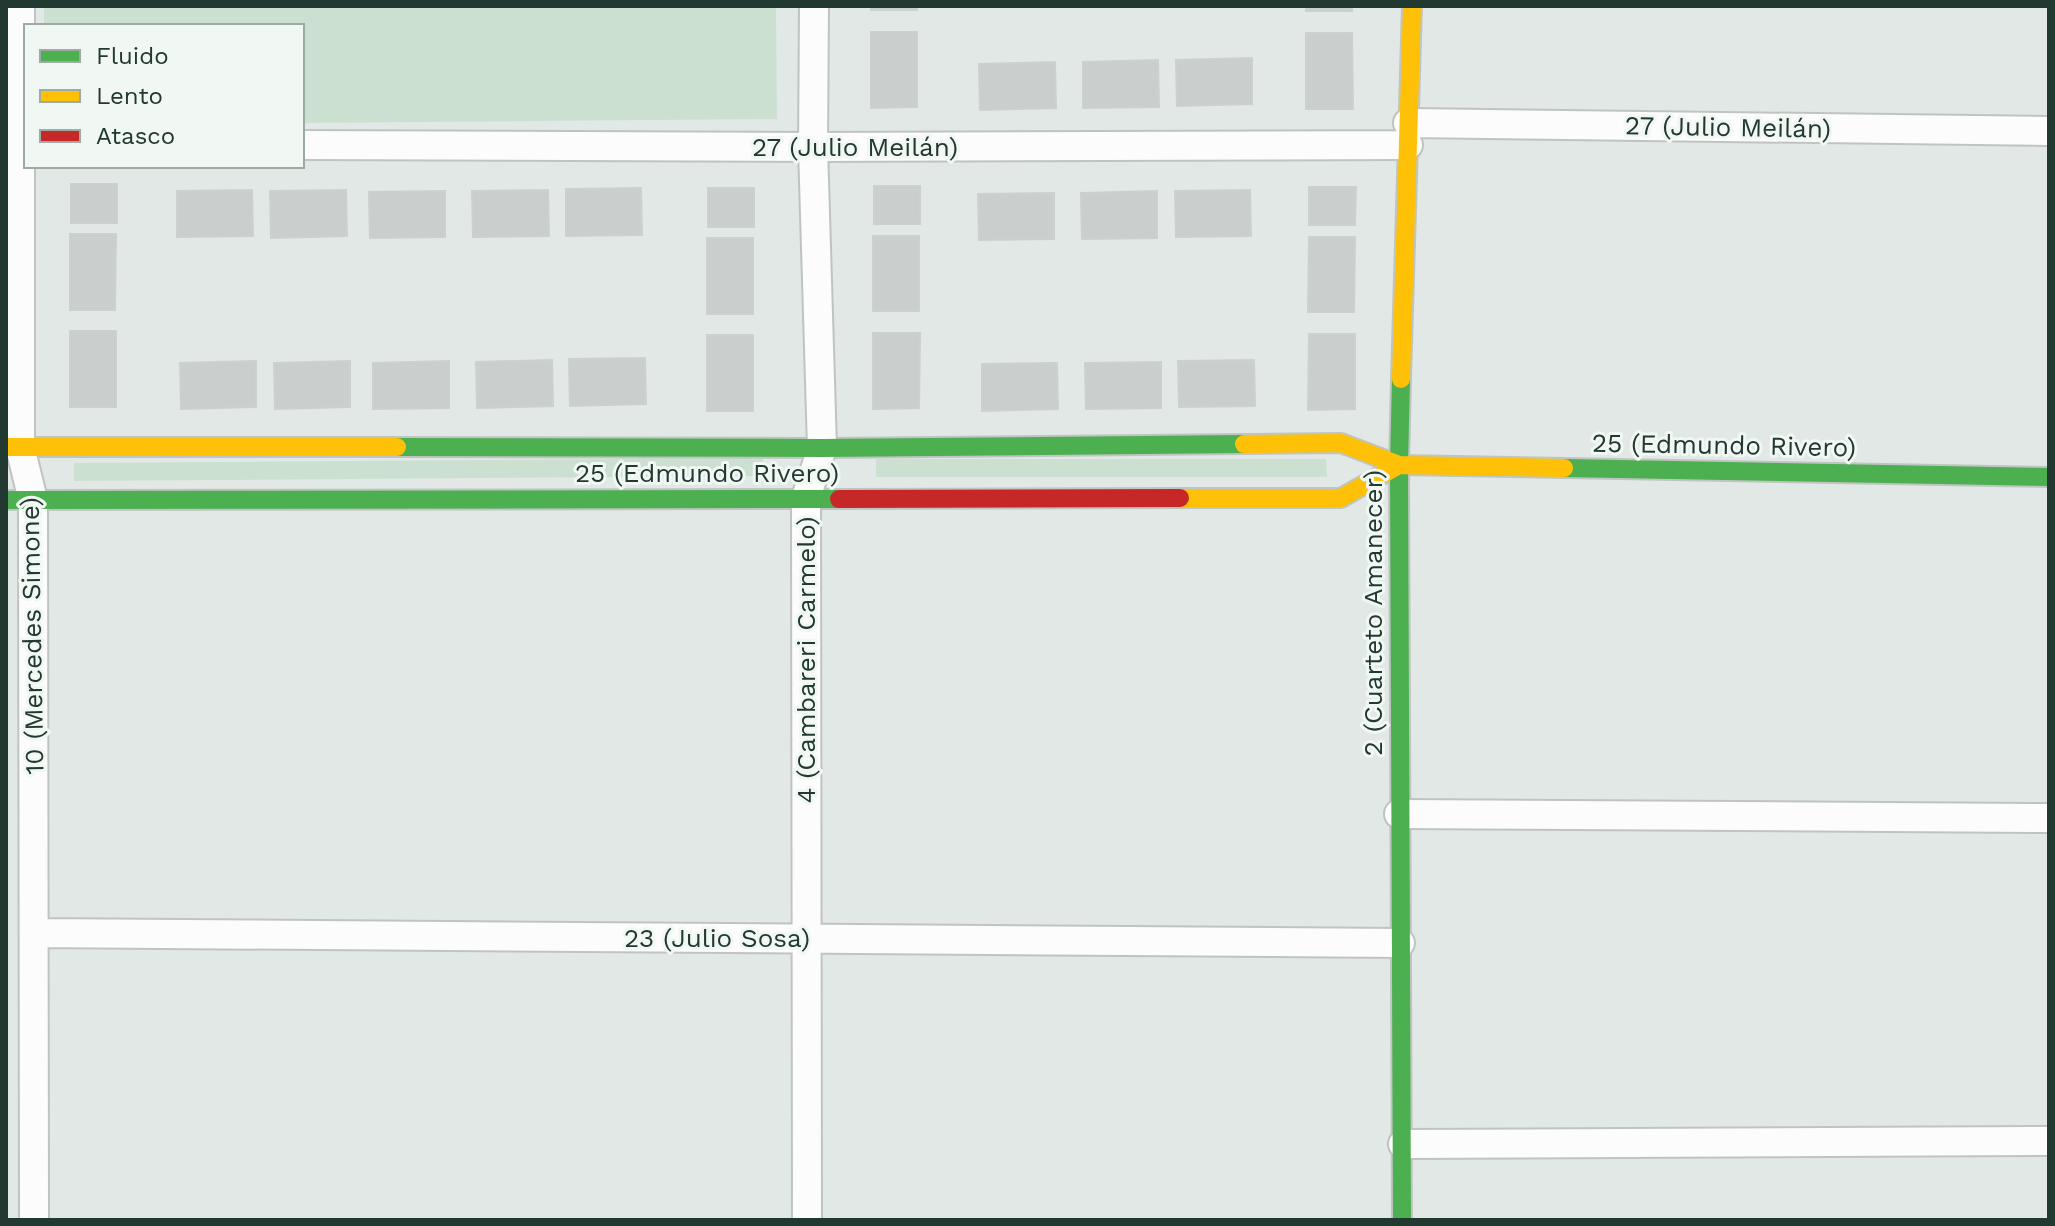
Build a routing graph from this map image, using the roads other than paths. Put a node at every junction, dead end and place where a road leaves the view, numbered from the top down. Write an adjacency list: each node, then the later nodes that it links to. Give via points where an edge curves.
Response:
1 (20, 6): 6 (street, 10 (Mercedes Simone))
2 (814, 6): 8 (street, 4 (Cambareri Carmelo))
3 (1412, 6): 5 (street, 2 (Cuarteto Amanecer))
4 (2049, 131): 5 (street, 27 (Julio Meilán))
5 (1408, 134): 8 (street, 27 (Julio Meilán)); 11 (street, 2 (Cuarteto Amanecer))
6 (17, 144): 9 (street, 10 (Mercedes Simone))
7 (304, 145): 8 (street, 27 (Julio Meilán))
8 (813, 147): 10 (street, 4 (Cambareri Carmelo))
9 (13, 447): 10 (street, 25 (Edmundo Rivero)); 14 (street, 10 (Mercedes Simone))
10 (822, 448): 11 (street, 25 (Edmundo Rivero), via 1341,443); 13 (street, 4 (Cambareri Carmelo))
11 (1399, 465): 12 (street, 25 (Edmundo Rivero)); 13 (street, 25 (Edmundo Rivero), via 1341,498); 15 (street, 2 (Cuarteto Amanecer))
12 (2049, 477)
13 (806, 498): 14 (street, 25 (Edmundo Rivero)); 18 (street, 4 (Cambareri Carmelo))
14 (20, 500): 17 (street, 10 (Mercedes Simone))
15 (1399, 814): 16 (street); 19 (street, 2 (Cuarteto Amanecer))
16 (2049, 818)
17 (34, 933): 18 (street, 23 (Julio Sosa)); 22 (street, 10 (Mercedes Simone))
18 (806, 938): 19 (street, 23 (Julio Sosa)); 23 (street, 4 (Cambareri Carmelo))
19 (1400, 943): 21 (street, 2 (Cuarteto Amanecer))
20 (2049, 1141): 21 (street)
21 (1403, 1144): 24 (street, 2 (Cuarteto Amanecer))
22 (34, 1220)
23 (807, 1220)
24 (1402, 1220)

